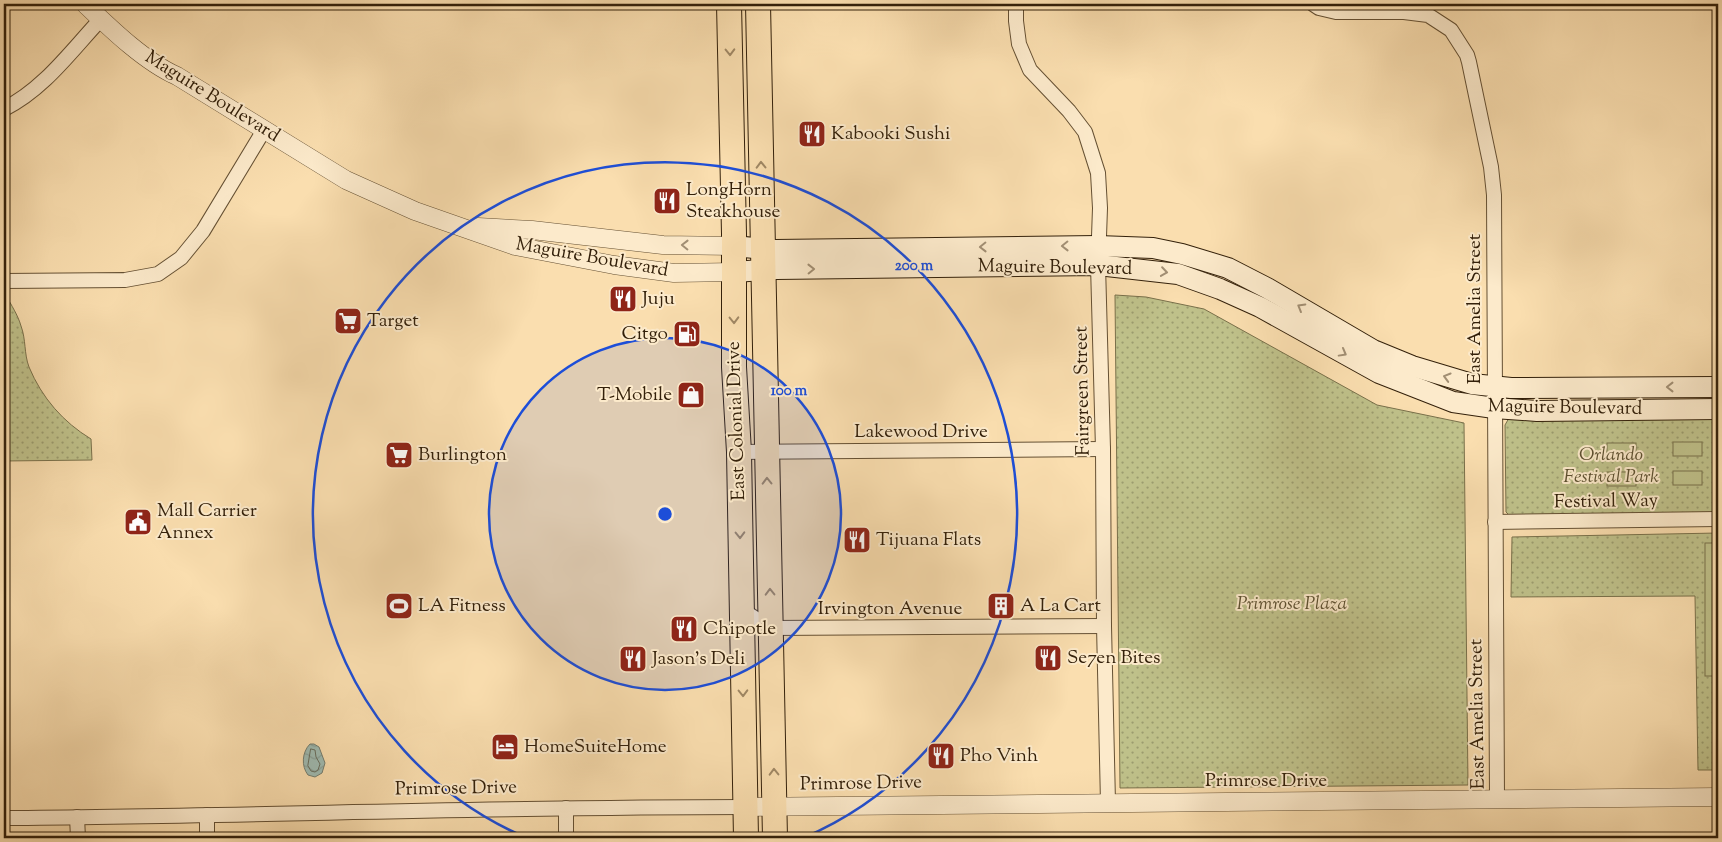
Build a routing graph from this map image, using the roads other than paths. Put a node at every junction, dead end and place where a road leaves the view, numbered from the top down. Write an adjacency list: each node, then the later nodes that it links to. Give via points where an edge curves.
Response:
1 (85, 4): 7 (street, Maguire Boulevard)
2 (729, 4): 12 (highway, East Colonial Drive, one-way to 12)
3 (745, 4): 8 (highway, via 745,14)
4 (758, 4): 8 (highway, East Colonial Drive)
5 (1016, 4): 13 (street, Fairgreen Street, via 1019,44 1030,70 1085,132 1098,173)
6 (1312, 4): 17 (street, East Amelia Street, via 1336,12 1428,15 1451,30 1467,55 1494,195)
7 (101, 19): 9 (street, via 43,82 20,101); 10 (street, Maguire Boulevard, via 163,70)
8 (758, 32): 14 (highway, East Colonial Drive, one-way to 8)
9 (4, 109)
10 (264, 130): 11 (street, Maguire Boulevard, via 346,180); 16 (street, via 203,231 181,258 158,274 124,280)
11 (458, 226): 12 (street, Maguire Boulevard, one-way to 11, via 663,245 532,230); 15 (street, Maguire Boulevard, via 515,246 614,265 674,273)
12 (734, 246): 14 (main road, Maguire Boulevard); 15 (highway, East Colonial Drive)
13 (1098, 256): 14 (main road, Maguire Boulevard); 17 (main road, Maguire Boulevard, one-way to 13, via 1450,378 1374,350 1228,268 1153,248); 19 (main road, Maguire Boulevard, one-way to 19, via 1178,274 1220,289 1260,307 1379,374 1453,402); 21 (street, Fairgreen Street)
14 (762, 260): 15 (main road, Maguire Boulevard); 22 (highway, East Colonial Drive)
15 (734, 272): 23 (highway, East Colonial Drive, one-way to 23, via 734,367)
16 (4, 281)
17 (1495, 387): 18 (main road, Maguire Boulevard, one-way to 17); 19 (street, East Amelia Street)
18 (1718, 387)
19 (1494, 408): 20 (main road, Maguire Boulevard); 25 (street, East Amelia Street)
20 (1717, 410)
21 (1103, 449): 22 (street, Lakewood Drive); 27 (street, Fairgreen Street)
22 (766, 451): 23 (street, Lakewood Drive); 28 (highway, East Colonial Drive, one-way to 22)
23 (739, 452): 26 (highway, East Colonial Drive, one-way to 26)
24 (1718, 519): 25 (street, Festival Way)
25 (1494, 522): 30 (street, East Amelia Street)
26 (742, 609): 28 (street); 33 (highway, East Colonial Drive, one-way to 33)
27 (1104, 626): 28 (street, Irvington Avenue); 31 (street, Fairgreen Street)
28 (770, 628): 32 (highway, East Colonial Drive, one-way to 28)
29 (1718, 797): 30 (street, Primrose Drive)
30 (1497, 800): 31 (street, Primrose Drive)
31 (1108, 803): 32 (street, Primrose Drive)
32 (774, 806): 33 (street, Primrose Drive); 42 (highway, East Colonial Drive)
33 (745, 807): 34 (street, Primrose Drive); 41 (highway, East Colonial Drive)
34 (566, 808): 35 (street, Primrose Drive); 40 (street)
35 (207, 816): 36 (street, Primrose Drive); 39 (street)
36 (77, 817): 37 (street, Primrose Drive); 38 (street)
37 (4, 818)
38 (78, 838)
39 (208, 838)
40 (566, 838)
41 (746, 838)
42 (775, 838)

